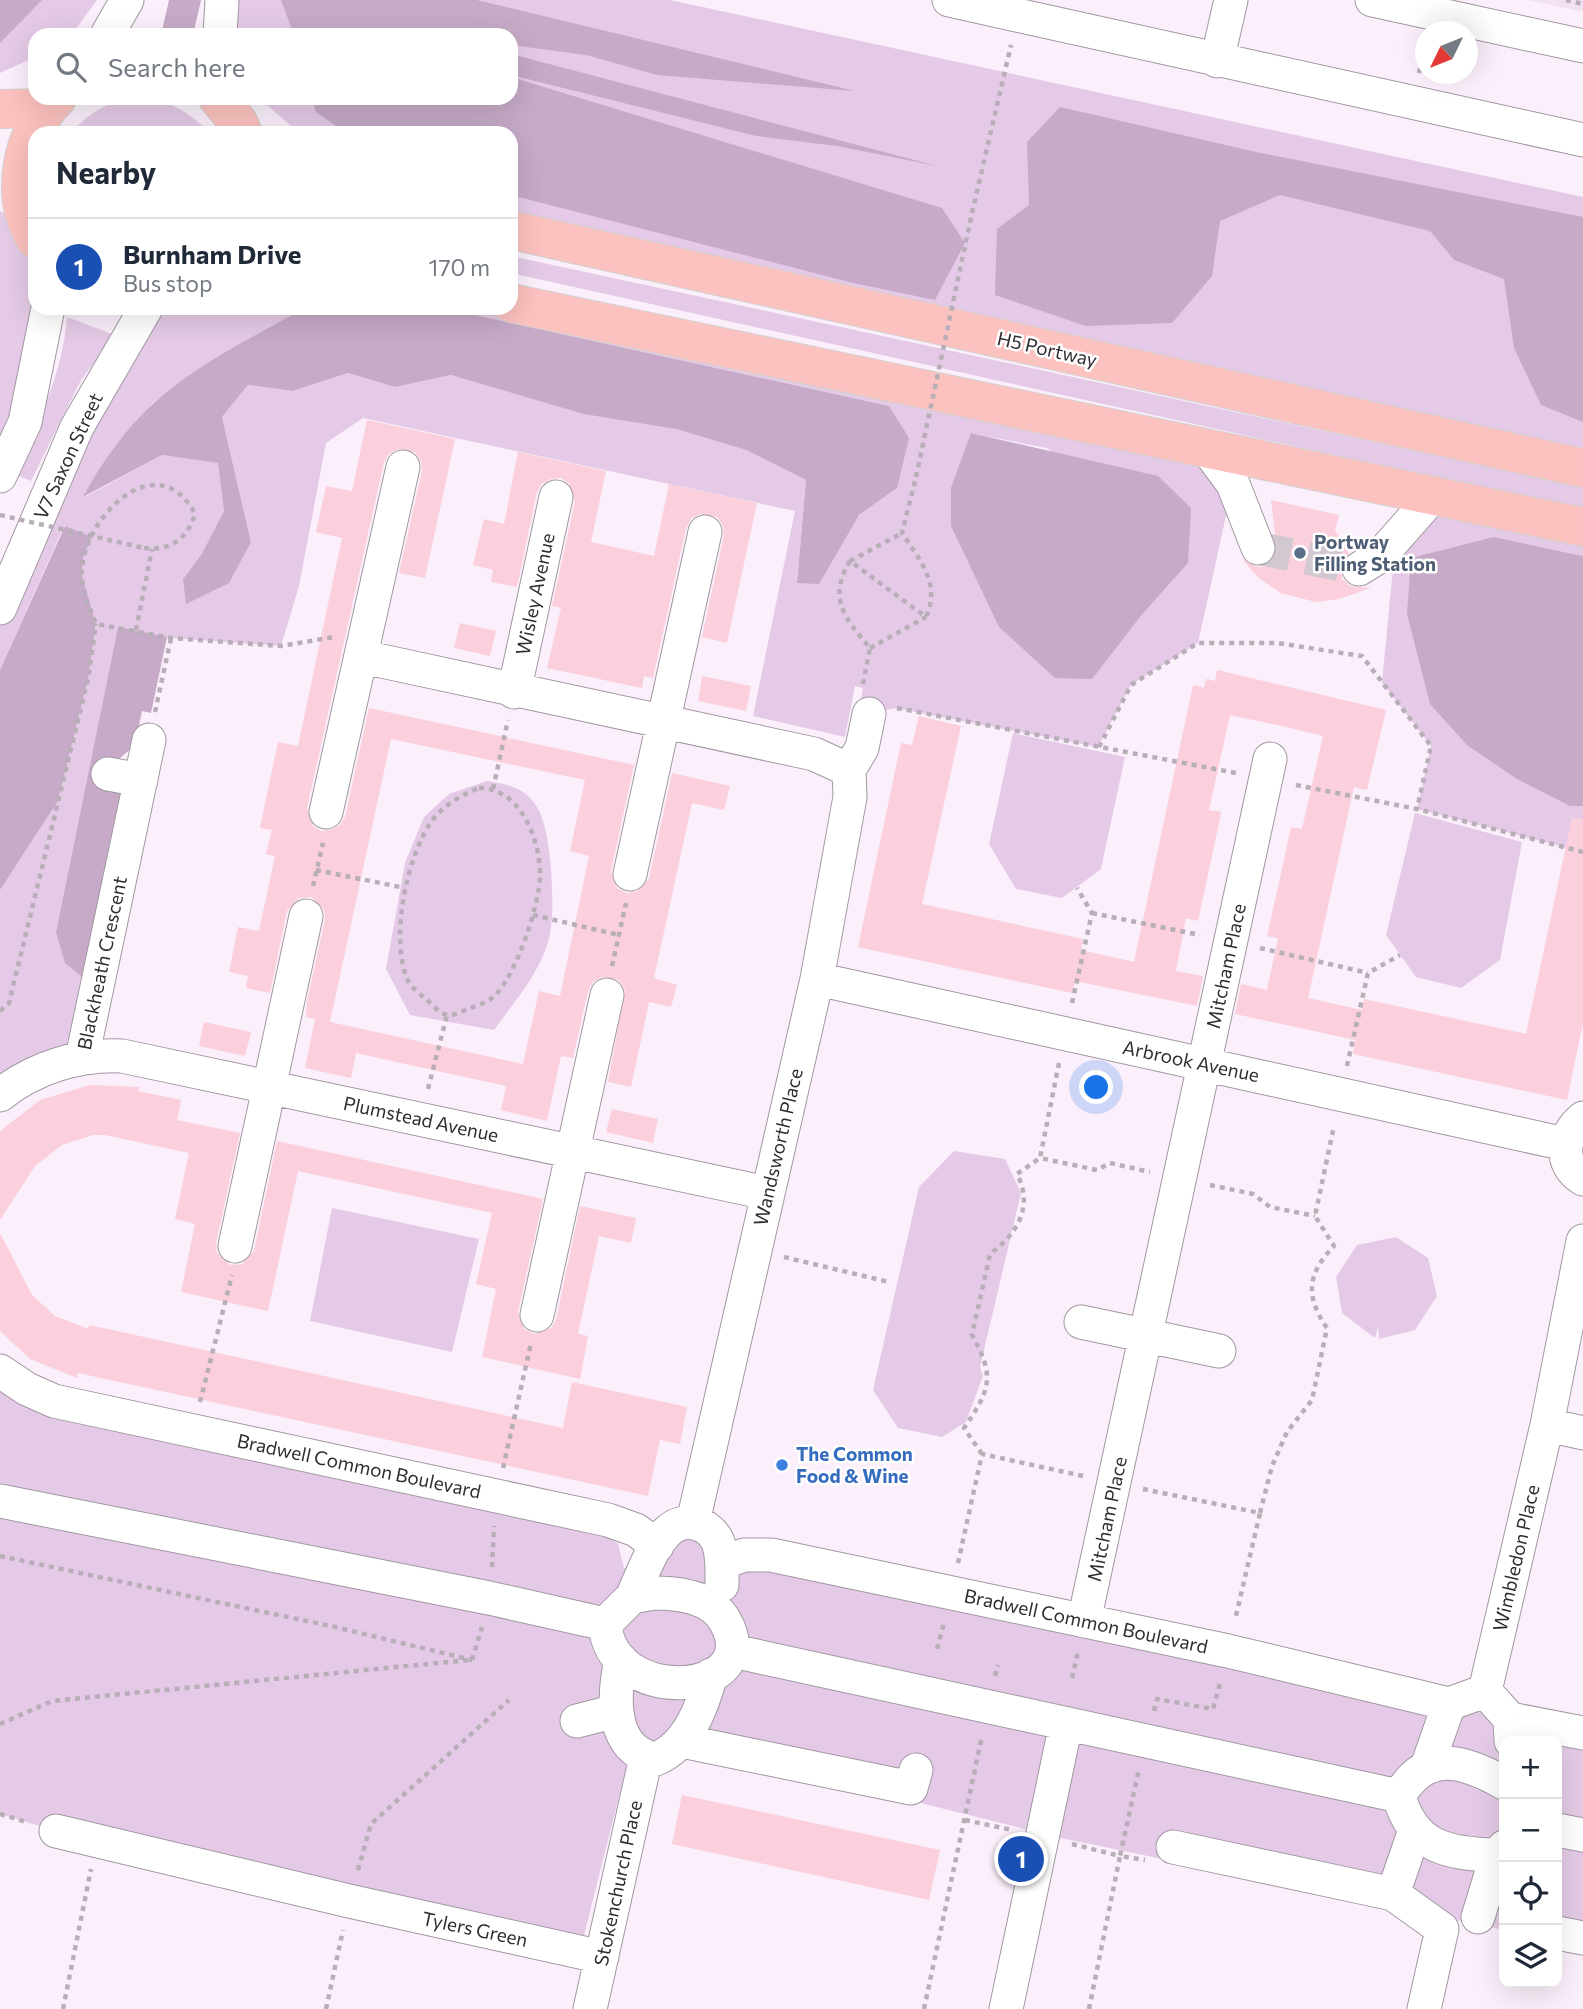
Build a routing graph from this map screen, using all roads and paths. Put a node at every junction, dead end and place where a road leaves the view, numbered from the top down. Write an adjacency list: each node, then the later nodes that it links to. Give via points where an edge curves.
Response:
1 (127, 0): 9 (street)
2 (222, 0): 10 (street)
3 (949, 0): 8 (street)
4 (1231, 0): 12 (street)
5 (1372, 0): 11 (street)
6 (1566, 0): 7 (path)
7 (1583, 4)
8 (1018, 15): 12 (street); 35 (path, bridge)
9 (111, 28)
10 (220, 28)
11 (1583, 46)
12 (1217, 61): 19 (street)
13 (31, 105): 16 (main road)
14 (51, 105): 17 (main road)
15 (224, 105): 18 (main road)
16 (0, 108)
17 (38, 126)
18 (238, 126)
19 (1583, 140)
20 (28, 142): 21 (main road, via 20,187)
21 (21, 226)
22 (518, 232): 28 (main road, H5 Portway)
23 (518, 304): 26 (main road)
24 (47, 315): 29 (street, via 25,422)
25 (142, 315): 41 (street, V7 Saxon Street, via 77,427)
26 (1207, 449): 30 (main road); 37 (street, via 1233,484)
27 (403, 467): 47 (street)
28 (1583, 468)
29 (0, 476)
30 (1433, 496): 33 (main road); 40 (street, via 1380,556)
31 (555, 497): 48 (street, Wisley Avenue)
32 (0, 515): 36 (path, bridge)
33 (1583, 527)
34 (705, 532): 50 (street)
35 (902, 533): 39 (path); 42 (path, via 930,579 933,594)
36 (144, 548)
37 (1258, 548)
38 (152, 549): 44 (path)
39 (850, 561): 42 (path); 46 (path, via 841,576 839,601 846,618)
40 (1359, 569)
41 (0, 608)
42 (926, 617): 46 (path)
43 (96, 624): 70 (path, via 88,679 9,1003)
44 (136, 630)
45 (171, 638): 51 (path)
46 (870, 648): 49 (path, via 861,700)
47 (363, 657): 48 (street); 59 (street)
48 (514, 691): 50 (street); 57 (path)
49 (869, 714): 52 (path, via 895,708); 54 (street, via 862,748)
50 (663, 722): 54 (street, via 814,754); 62 (street)
51 (149, 740): 56 (street, Blackheath Crescent)
52 (1098, 747): 53 (path); 58 (path, via 1131,685 1198,643 1277,643 1362,656 1431,746)
53 (1268, 769): 58 (path); 74 (street, Mitcham Place)
54 (849, 770): 68 (street, Wandsworth Place, via 849,809)
55 (108, 774): 56 (street)
56 (141, 780): 73 (street, Blackheath Crescent)
57 (493, 789): 63 (path, via 479,788 435,817 418,845); 65 (path, via 517,806 536,846 540,876)
58 (1417, 810): 60 (path)
59 (326, 811): 61 (path)
60 (1583, 852)
61 (316, 870): 63 (path); 66 (path)
62 (630, 874): 67 (path)
63 (405, 888): 71 (path, via 402,930 408,979)
64 (1077, 888): 72 (path, via 1093,913)
65 (533, 915): 67 (path); 71 (path, via 497,993 488,1001)
66 (306, 916): 75 (street)
67 (619, 935): 69 (path)
68 (817, 979): 72 (street, Arbrook Avenue); 83 (street, Wandsworth Place)
69 (607, 995): 79 (street)
70 (0, 1011)
71 (447, 1015): 77 (path)
72 (1065, 1034): 74 (street, Arbrook Avenue); 80 (path)
73 (82, 1058): 75 (street, Plumstead Avenue, via 122,1056); 76 (street, Blackheath Crescent, via 48,1067)
74 (1206, 1064): 78 (street, Arbrook Avenue); 81 (street, Mitcham Place)
75 (269, 1086): 77 (street, Plumstead Avenue); 85 (street)
76 (0, 1095)
77 (421, 1119): 79 (street, Plumstead Avenue)
78 (1574, 1131): 82 (street, via 1569,1167)
79 (572, 1151): 83 (street, Plumstead Avenue); 88 (street)
80 (1040, 1158): 81 (path, via 1097,1170 1110,1163); 96 (path, via 1017,1174 1026,1199 1020,1222 1009,1240 990,1254 972,1335 988,1363 986,1387 964,1428)
81 (1181, 1179): 90 (street, Mitcham Place); 99 (path, via 1253,1194 1270,1207 1315,1216 1335,1246 1318,1263 1310,1288 1316,1313 1327,1328 1312,1400 1287,1432)
82 (1583, 1179)
83 (767, 1193): 86 (street, Wandsworth Place)
84 (1583, 1241): 93 (street, Wimbledon Place)
85 (235, 1246): 94 (path, via 236,1258)
86 (755, 1250): 87 (path); 100 (street, Wandsworth Place)
87 (889, 1282)
88 (537, 1315): 97 (path)
89 (1081, 1322): 90 (street)
90 (1146, 1336): 91 (street); 106 (street, Mitcham Place)
91 (1219, 1351)
92 (0, 1371): 94 (street, Bradwell Common Boulevard, via 54,1401)
93 (1546, 1425): 95 (street); 113 (street, Wimbledon Place)
94 (193, 1430): 101 (street, Bradwell Common Boulevard, via 608,1520 636,1530)
95 (1583, 1433)
96 (982, 1454)
97 (500, 1481)
98 (0, 1501): 107 (street)
99 (1260, 1513)
100 (693, 1522): 101 (street, via 675,1526); 103 (street, via 713,1535)
101 (657, 1545): 104 (street)
102 (0, 1556): 120 (path, via 472,1660 52,1701)
103 (722, 1563): 105 (street); 106 (street, Bradwell Common Boulevard, via 744,1555 771,1555)
104 (632, 1597): 105 (street, via 654,1592 688,1595); 107 (street)
105 (721, 1613): 108 (street, via 734,1639)
106 (1084, 1621): 109 (street, Bradwell Common Boulevard)
107 (605, 1624): 110 (street)
108 (733, 1651): 112 (street, via 729,1661); 117 (street)
109 (1228, 1651): 114 (path, via 1213,1709); 116 (street, Bradwell Common Boulevard)
110 (621, 1661): 112 (street, via 634,1671 668,1683 686,1684); 118 (street)
111 (998, 1665): 117 (path)
112 (711, 1675): 124 (street, via 704,1702)
113 (1485, 1690): 116 (street); 122 (street)
114 (1157, 1699)
115 (509, 1700): 141 (path, via 371,1824)
116 (1449, 1704): 126 (street)
117 (988, 1707): 121 (street); 150 (path)
118 (616, 1711): 119 (street); 125 (street, via 625,1739)
119 (577, 1721)
120 (0, 1724)
121 (1066, 1724): 130 (street); 151 (street)
122 (1511, 1730): 123 (street)
123 (1583, 1733)
124 (682, 1741): 125 (street, via 663,1756); 128 (street, via 911,1788)
125 (646, 1757): 146 (street, Stokenchurch Place)
126 (1428, 1764): 129 (street, via 1474,1766); 130 (street, via 1408,1780)
127 (1140, 1765): 138 (path)
128 (916, 1770)
129 (1499, 1780)
130 (1399, 1796): 131 (street, via 1404,1816)
131 (1415, 1830): 136 (street, via 1436,1847 1465,1854); 140 (street)
132 (57, 1831): 135 (street, Tylers Green)
133 (1562, 1831): 134 (street)
134 (1583, 1835)
135 (96, 1843): 141 (street, Tylers Green); 147 (path)
136 (1499, 1851)
137 (1165, 1854): 138 (path); 140 (street)
138 (1120, 1856): 152 (path)
139 (1499, 1862): 142 (street)
140 (1393, 1894): 143 (street)
141 (349, 1902): 146 (street, Tylers Green); 148 (path)
142 (1491, 1920): 143 (street)
143 (1442, 1929): 153 (street)
144 (1562, 1934): 145 (street)
145 (1583, 1938)
146 (602, 1956): 149 (street, Stokenchurch Place)
147 (63, 2009)
148 (326, 2009)
149 (590, 2009)
150 (924, 2009)
151 (1006, 2009)
152 (1089, 2009)
153 (1424, 2009)

